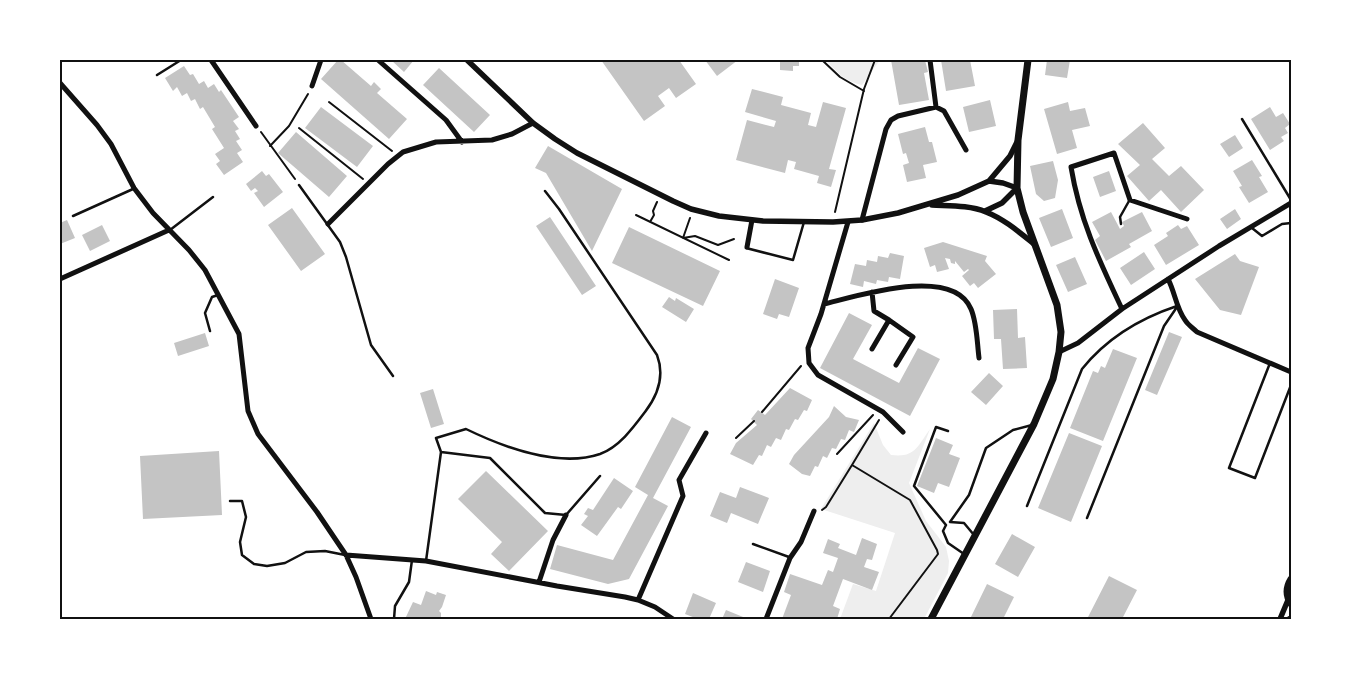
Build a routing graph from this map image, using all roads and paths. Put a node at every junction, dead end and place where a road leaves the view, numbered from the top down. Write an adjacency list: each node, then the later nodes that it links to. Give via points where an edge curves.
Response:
1 (181, 60): 10 (lane)
2 (211, 60): 18 (street)
3 (321, 60): 12 (street)
4 (378, 60): 21 (street, via 446,120)
5 (467, 60): 17 (street)
6 (822, 60): 13 (path, via 840,77)
7 (875, 60): 13 (path)
8 (930, 60): 15 (street)
9 (1028, 60): 20 (main road)
10 (157, 75)
11 (60, 83): 28 (street, via 111,144)
12 (312, 86): 22 (path, via 289,126)
13 (864, 91): 45 (path)
14 (329, 102): 24 (path)
15 (936, 107): 23 (street, via 944,111); 42 (street, via 891,120)
16 (1242, 119): 34 (lane)
17 (533, 123): 21 (street, via 492,140); 31 (street, via 577,153)
18 (256, 126): 22 (path)
19 (299, 128): 26 (path)
20 (1018, 140): 25 (street, via 1010,156); 29 (main road)
21 (462, 142): 24 (street, via 436,142)
22 (270, 146): 27 (path)
23 (966, 150)
24 (398, 156): 26 (street)
25 (989, 181): 29 (street); 35 (street)
26 (368, 184): 48 (street)
27 (299, 185): 48 (lane)
28 (134, 188): 39 (lane); 51 (street)
29 (1017, 188): 37 (street, via 1002,203); 54 (main road)
30 (545, 191): 83 (lane, via 657,356 661,367 656,395 630,432 601,454 581,458 551,457 515,449 466,429 436,438)
31 (660, 195): 36 (street); 43 (path)
32 (213, 197): 51 (lane)
33 (1130, 200): 40 (street); 49 (lane, via 1120,217); 63 (street, via 1114,152 1072,167 1076,196 1092,244)
34 (1291, 201): 50 (street)
35 (927, 205): 37 (street); 42 (street)
36 (693, 209): 41 (street); 52 (path)
37 (985, 211): 54 (street, via 1009,224)
38 (636, 214): 43 (path)
39 (73, 216)
40 (1187, 219)
41 (752, 220): 44 (street); 55 (street)
42 (862, 220): 46 (street)
43 (650, 222): 52 (path)
44 (804, 222): 45 (street); 55 (lane, via 793,260)
45 (833, 222): 46 (street)
46 (848, 222): 61 (street)
47 (1291, 223): 50 (lane, via 1282,224 1262,236)
48 (328, 224): 73 (lane, via 346,257 371,345)
49 (1121, 224)
50 (1251, 227): 58 (street)
51 (169, 230): 57 (street); 60 (street, via 205,270)
52 (683, 238): 53 (path, via 695,236 718,245); 56 (path)
53 (734, 240)
54 (1035, 245): 67 (main road, via 1057,305)
55 (746, 247)
56 (729, 260)
57 (60, 279)
58 (1168, 279): 62 (street); 63 (street)
59 (872, 292): 61 (street); 64 (street, via 874,311); 69 (street, via 916,285 941,287 960,295 971,308)
60 (218, 295): 65 (lane, via 212,297 205,313); 96 (street, via 239,334 248,411 258,434)
61 (824, 304): 68 (street)
62 (1177, 306): 70 (street, via 1197,332); 88 (lane, via 1148,316 1119,335 1082,369); 91 (lane, via 1164,326)
63 (1122, 309): 67 (street, via 1078,343)
64 (889, 320): 66 (street); 71 (street, via 913,337)
65 (210, 330)
66 (872, 350)
67 (1060, 352): 78 (main road, via 1053,379)
68 (807, 358): 75 (street, via 818,375); 76 (path)
69 (979, 358)
70 (1270, 363): 72 (street); 74 (lane, via 1229,468 1255,478)
71 (896, 365)
72 (1291, 372)
73 (393, 376)
74 (1291, 385)
75 (881, 411): 80 (street); 84 (path); 85 (path)
76 (762, 412)
77 (754, 422): 82 (path)
78 (1034, 424): 92 (lane, via 1013,430 986,448 969,495); 94 (main road)
79 (948, 431): 93 (lane, via 936,427 914,486)
80 (903, 432)
81 (706, 433): 103 (street, via 680,480 683,496)
82 (736, 438)
83 (441, 452): 90 (lane, via 490,458 545,513); 100 (lane)
84 (837, 454)
85 (852, 465): 89 (path, via 826,507); 109 (path, via 910,500 937,550 937,557)
86 (600, 476): 90 (lane)
87 (230, 501): 96 (lane, via 242,501 246,517 240,542 242,555 254,564 285,563 306,552)
88 (1027, 506)
89 (814, 512): 98 (street)
90 (566, 514): 102 (street)
91 (1087, 518)
92 (950, 522): 93 (lane); 94 (lane, via 964,523)
93 (946, 525): 97 (lane, via 943,531 948,543)
94 (975, 536): 97 (main road)
95 (753, 544): 98 (lane)
96 (346, 555): 99 (street); 105 (street)
97 (964, 555): 110 (main road)
98 (790, 558): 108 (street)
99 (413, 559): 100 (street); 106 (lane, via 409,582 395,606)
100 (426, 560): 102 (street)
101 (1291, 579): 104 (main road, via 1287,588)
102 (539, 582): 103 (street)
103 (638, 600): 107 (street)
104 (1290, 602): 111 (street)
105 (371, 619)
106 (394, 619)
107 (673, 619)
108 (766, 619)
109 (889, 619)
110 (931, 619)
111 (1280, 619)

